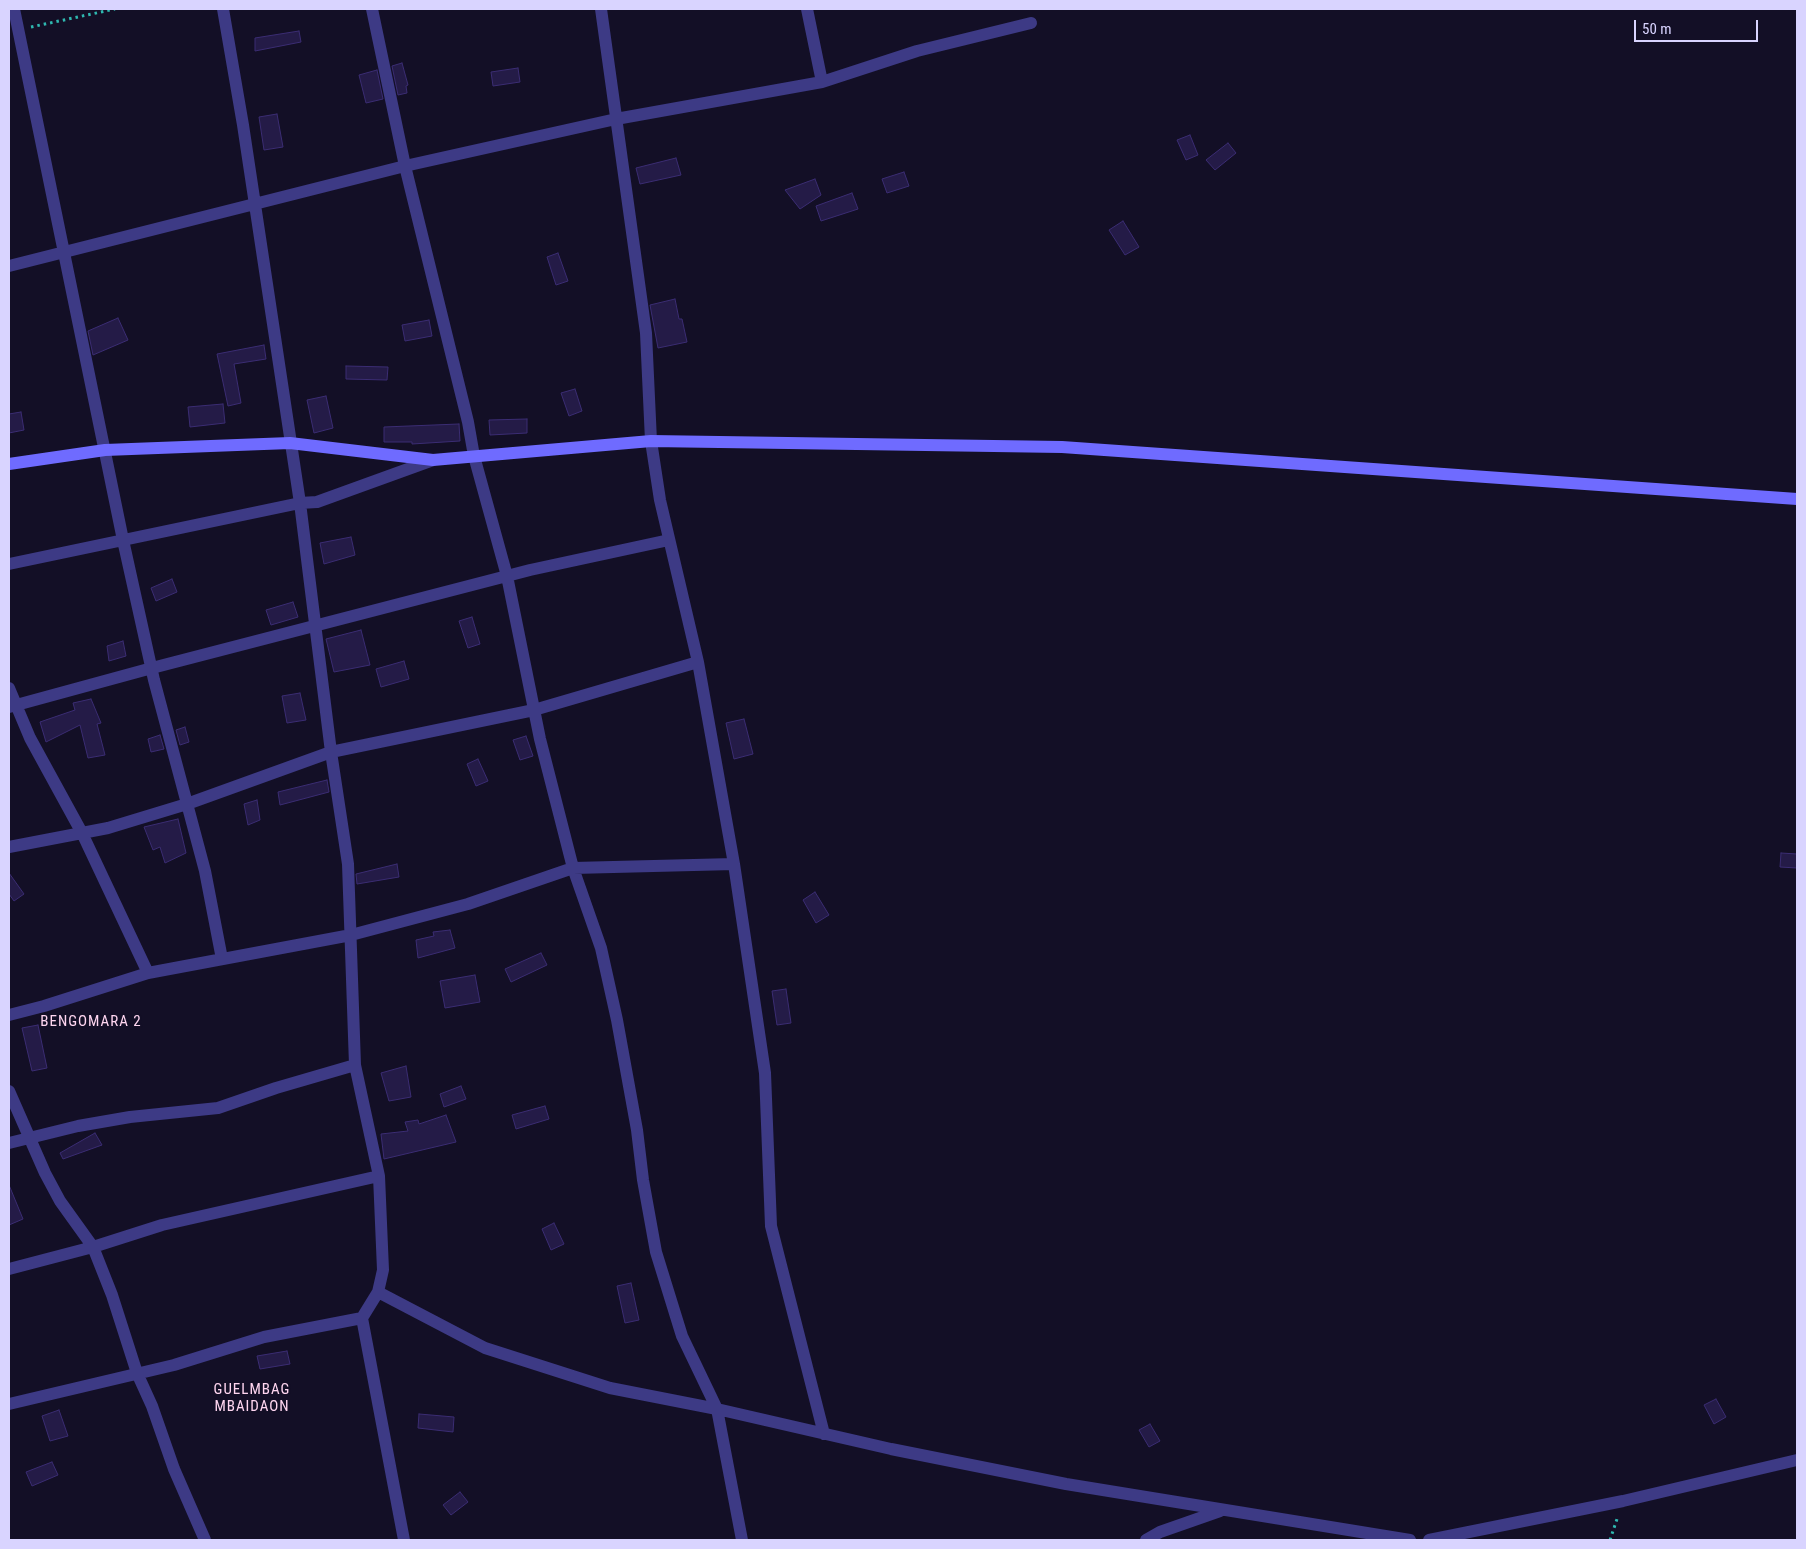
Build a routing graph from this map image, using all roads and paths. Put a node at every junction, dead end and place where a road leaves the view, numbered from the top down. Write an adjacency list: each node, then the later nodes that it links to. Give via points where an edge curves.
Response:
1 (14, 9): 8 (street)
2 (115, 9): 8 (path)
3 (223, 9): 12 (street)
4 (372, 9): 11 (street)
5 (601, 9): 10 (street)
6 (807, 9): 9 (street)
7 (1031, 23): 9 (street, via 917,51)
8 (18, 29): 13 (street)
9 (822, 82): 10 (street)
10 (616, 119): 11 (street); 15 (street, via 646,333)
11 (405, 166): 12 (street); 18 (street)
12 (255, 204): 13 (street); 16 (street)
13 (63, 252): 14 (street); 17 (street)
14 (9, 266)
15 (651, 440): 18 (street); 21 (street, via 1062,446); 24 (street)
16 (290, 443): 17 (street); 19 (street); 22 (street)
17 (105, 450): 20 (street); 23 (street)
18 (474, 456): 19 (street); 26 (street)
19 (433, 460): 22 (street, via 317,502)
20 (9, 464)
21 (1797, 499)
22 (300, 503): 23 (street); 27 (street)
23 (123, 540): 25 (street); 29 (street)
24 (669, 540): 26 (street); 28 (street)
25 (9, 564)
26 (507, 576): 27 (street); 32 (street)
27 (315, 626): 29 (street); 33 (street)
28 (698, 662): 32 (street); 37 (street)
29 (152, 668): 31 (street); 34 (street)
30 (9, 688): 31 (street)
31 (12, 706): 35 (street)
32 (534, 710): 33 (street); 38 (street)
33 (331, 752): 34 (street); 39 (street, via 348,864)
34 (187, 804): 35 (street); 40 (street, via 205,871)
35 (82, 833): 36 (street); 41 (street)
36 (9, 847)
37 (734, 864): 38 (street); 55 (street, via 766,1073 771,1226)
38 (573, 868): 39 (street, via 468,904); 54 (street, via 601,948 617,1020 656,1252 682,1336)
39 (351, 935): 40 (street); 43 (street)
40 (222, 959): 41 (street)
41 (148, 973): 42 (street)
42 (9, 1014)
43 (355, 1065): 45 (street, via 218,1108 130,1117); 47 (street)
44 (9, 1091): 45 (street)
45 (30, 1138): 46 (street); 48 (street, via 60,1201)
46 (9, 1143)
47 (379, 1176): 48 (street, via 162,1226); 50 (street, via 383,1270)
48 (93, 1247): 49 (street); 52 (street)
49 (9, 1269)
50 (378, 1292): 51 (street); 54 (street, via 485,1348 610,1388)
51 (362, 1318): 52 (street, via 264,1337); 60 (street)
52 (137, 1373): 53 (street); 59 (street)
53 (9, 1404)
54 (717, 1409): 55 (street); 61 (street)
55 (824, 1434): 58 (street, via 1066,1484)
56 (1797, 1460): 57 (street)
57 (1623, 1501): 64 (street); 65 (path)
58 (1223, 1510): 62 (street); 63 (street)
59 (204, 1540)
60 (404, 1540)
61 (742, 1540)
62 (1146, 1540)
63 (1410, 1540)
64 (1429, 1540)
65 (1610, 1540)

